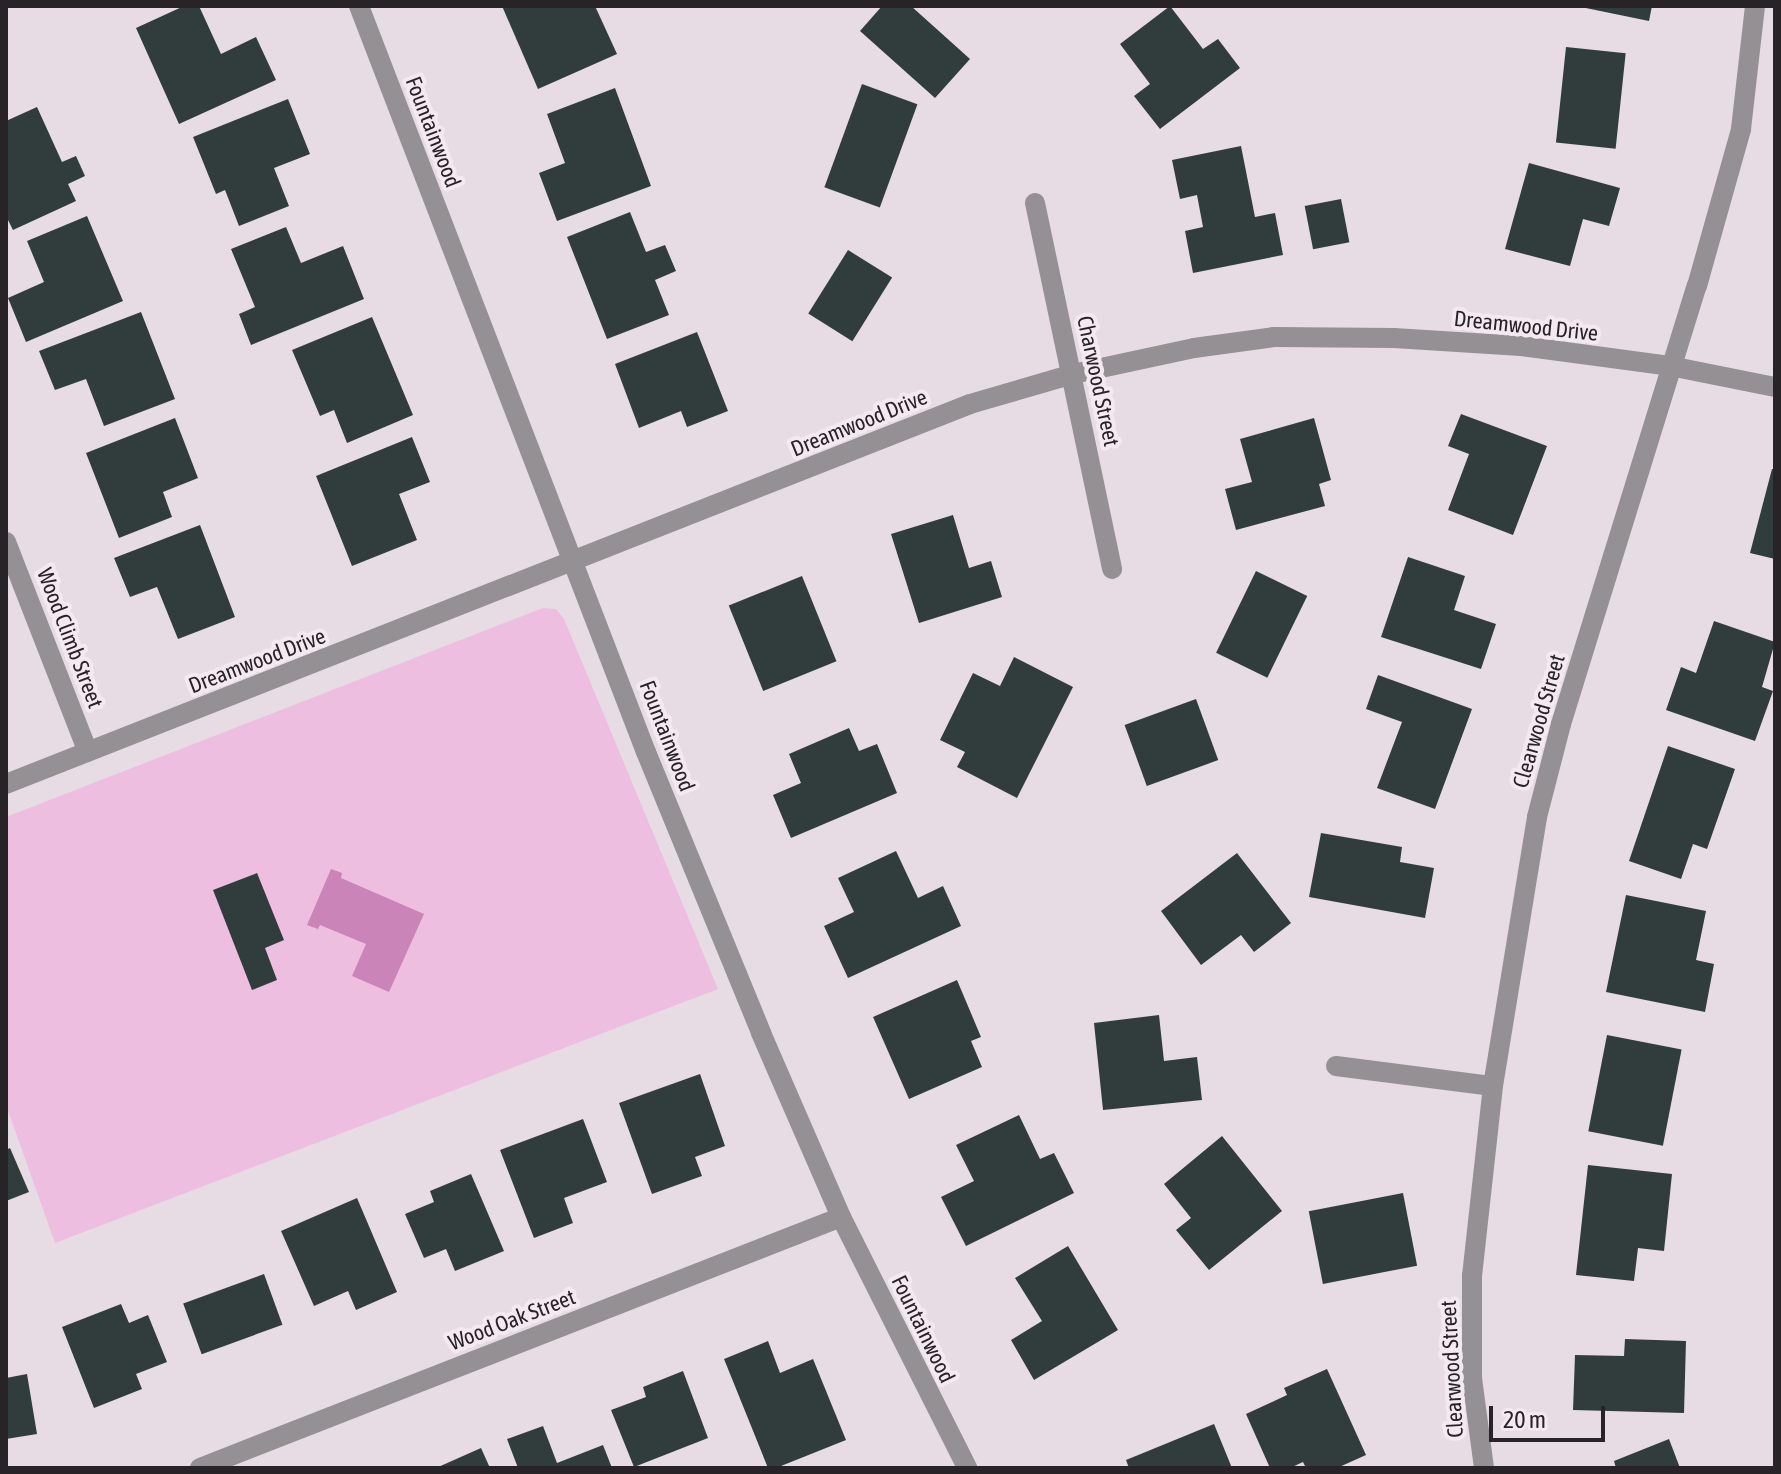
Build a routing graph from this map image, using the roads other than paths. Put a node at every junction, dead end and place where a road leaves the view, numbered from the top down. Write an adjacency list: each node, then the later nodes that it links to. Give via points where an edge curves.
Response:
1 (359, 6): 8 (street, Fountainwood)
2 (1755, 6): 4 (street, Clearwood Street, via 1741,129)
3 (1035, 203): 5 (street, Charwood Street)
4 (1670, 366): 5 (street, Dreamwood Drive, via 1521,346 1274,337); 6 (street, Dreamwood Drive); 13 (street, Clearwood Street, via 1537,817)
5 (1073, 374): 8 (street, Dreamwood Drive, via 970,404); 9 (street, Charwood Street)
6 (1775, 387)
7 (6, 542): 10 (street, Wood Climb Street)
8 (575, 562): 10 (street, Dreamwood Drive); 14 (street, Fountainwood, via 646,752)
9 (1112, 569)
10 (88, 752): 11 (street, Dreamwood Drive)
11 (6, 784)
12 (1336, 1066): 13 (street)
13 (1493, 1086): 17 (street, Clearwood Street, via 1472,1276 1472,1378)
14 (841, 1217): 15 (street, Wood Oak Street); 16 (street, Fountainwood)
15 (200, 1468)
16 (967, 1468)
17 (1484, 1468)

